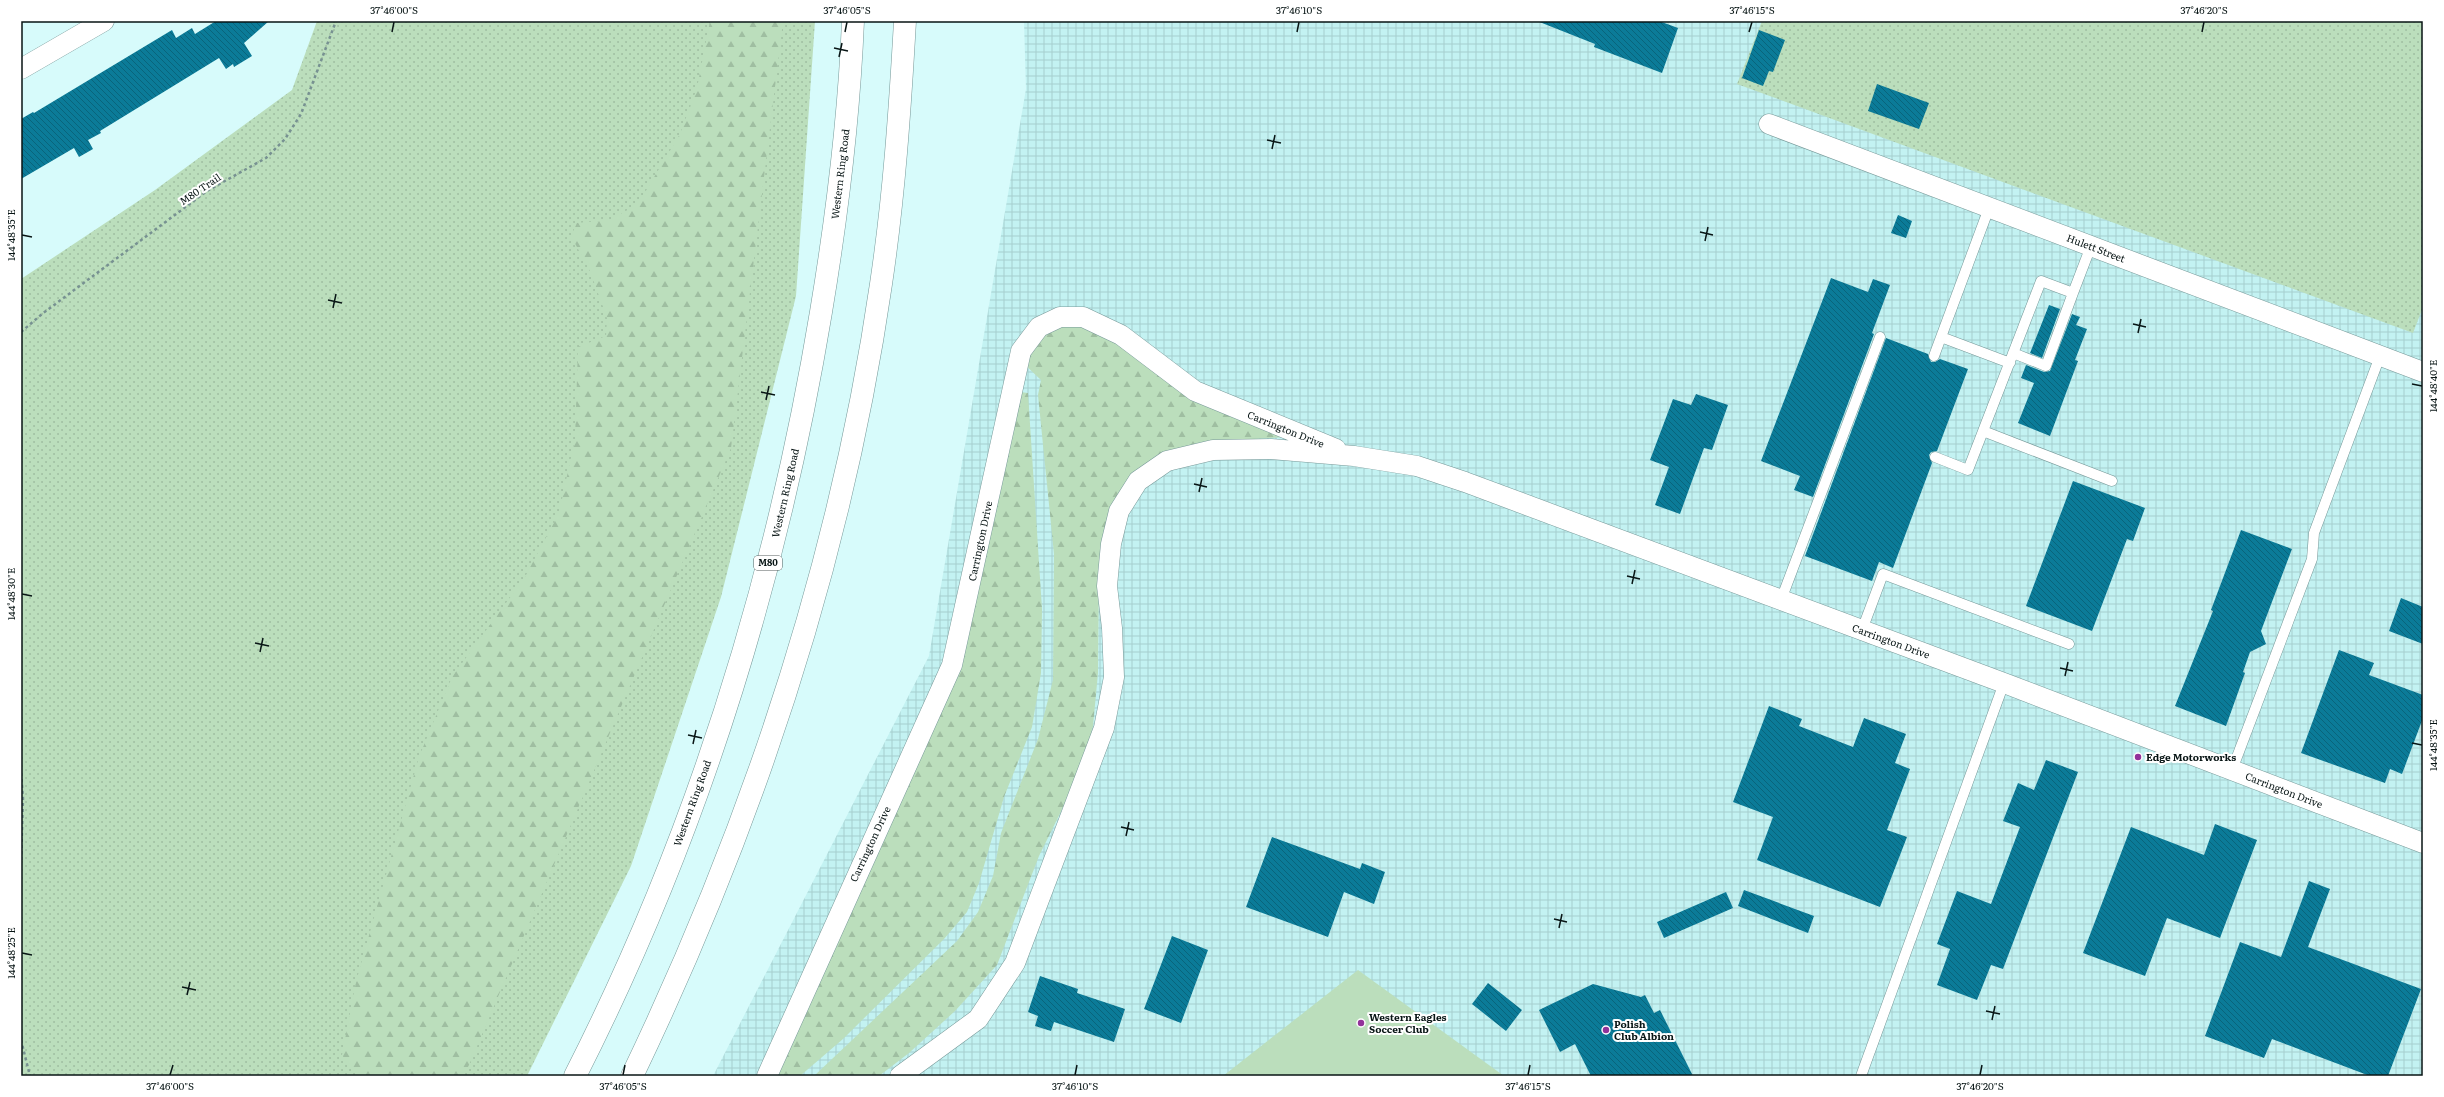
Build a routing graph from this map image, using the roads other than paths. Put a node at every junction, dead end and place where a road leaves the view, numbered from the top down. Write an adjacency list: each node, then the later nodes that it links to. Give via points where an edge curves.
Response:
1 (104, 21): 4 (street)
2 (853, 21): 26 (highway, Western Ring Road / M80, via 846,116 828,272 800,428 762,586 722,721 670,865 599,1030)
3 (906, 21): 27 (highway, via 899,124 881,284 866,374 828,542 794,667 720,881)
4 (21, 68)
5 (1769, 124): 6 (street, Hulett Street)
6 (1989, 208): 7 (street, Hulett Street); 10 (lane)
7 (2091, 246): 8 (lane); 13 (street, Hulett Street)
8 (2073, 293): 11 (lane, via 2041,281); 11 (lane, via 2046,366)
9 (1880, 337): 20 (lane)
10 (1941, 337): 12 (lane); 14 (lane)
11 (2013, 353): 14 (lane)
12 (1934, 356)
13 (2380, 356): 15 (street, Hulett Street); 24 (lane, via 2314,533 2312,559)
14 (2010, 363): 16 (lane)
15 (2423, 372)
16 (1983, 431): 18 (lane, via 1968,470); 19 (lane)
17 (1354, 456): 20 (street, Carrington Drive, via 1417,466 1465,482); 28 (street, Carrington Drive, via 1196,391 1121,335 1084,317 1060,318 1039,327 1021,351 952,665); 29 (street, Carrington Drive, via 1272,449 1213,450 1167,461 1138,481 1119,511 1111,544 1107,586 1114,677 1104,728 1015,963 978,1019)
18 (1935, 457)
19 (2112, 481)
20 (1781, 600): 21 (street, Carrington Drive)
21 (1862, 630): 22 (lane, via 1883,574); 23 (street, Carrington Drive)
22 (2069, 644)
23 (2004, 683): 24 (street, Carrington Drive); 30 (lane)
24 (2232, 770): 25 (street, Carrington Drive)
25 (2423, 843)
26 (575, 1076)
27 (632, 1076)
28 (767, 1076)
29 (900, 1076)
30 (1860, 1076)

